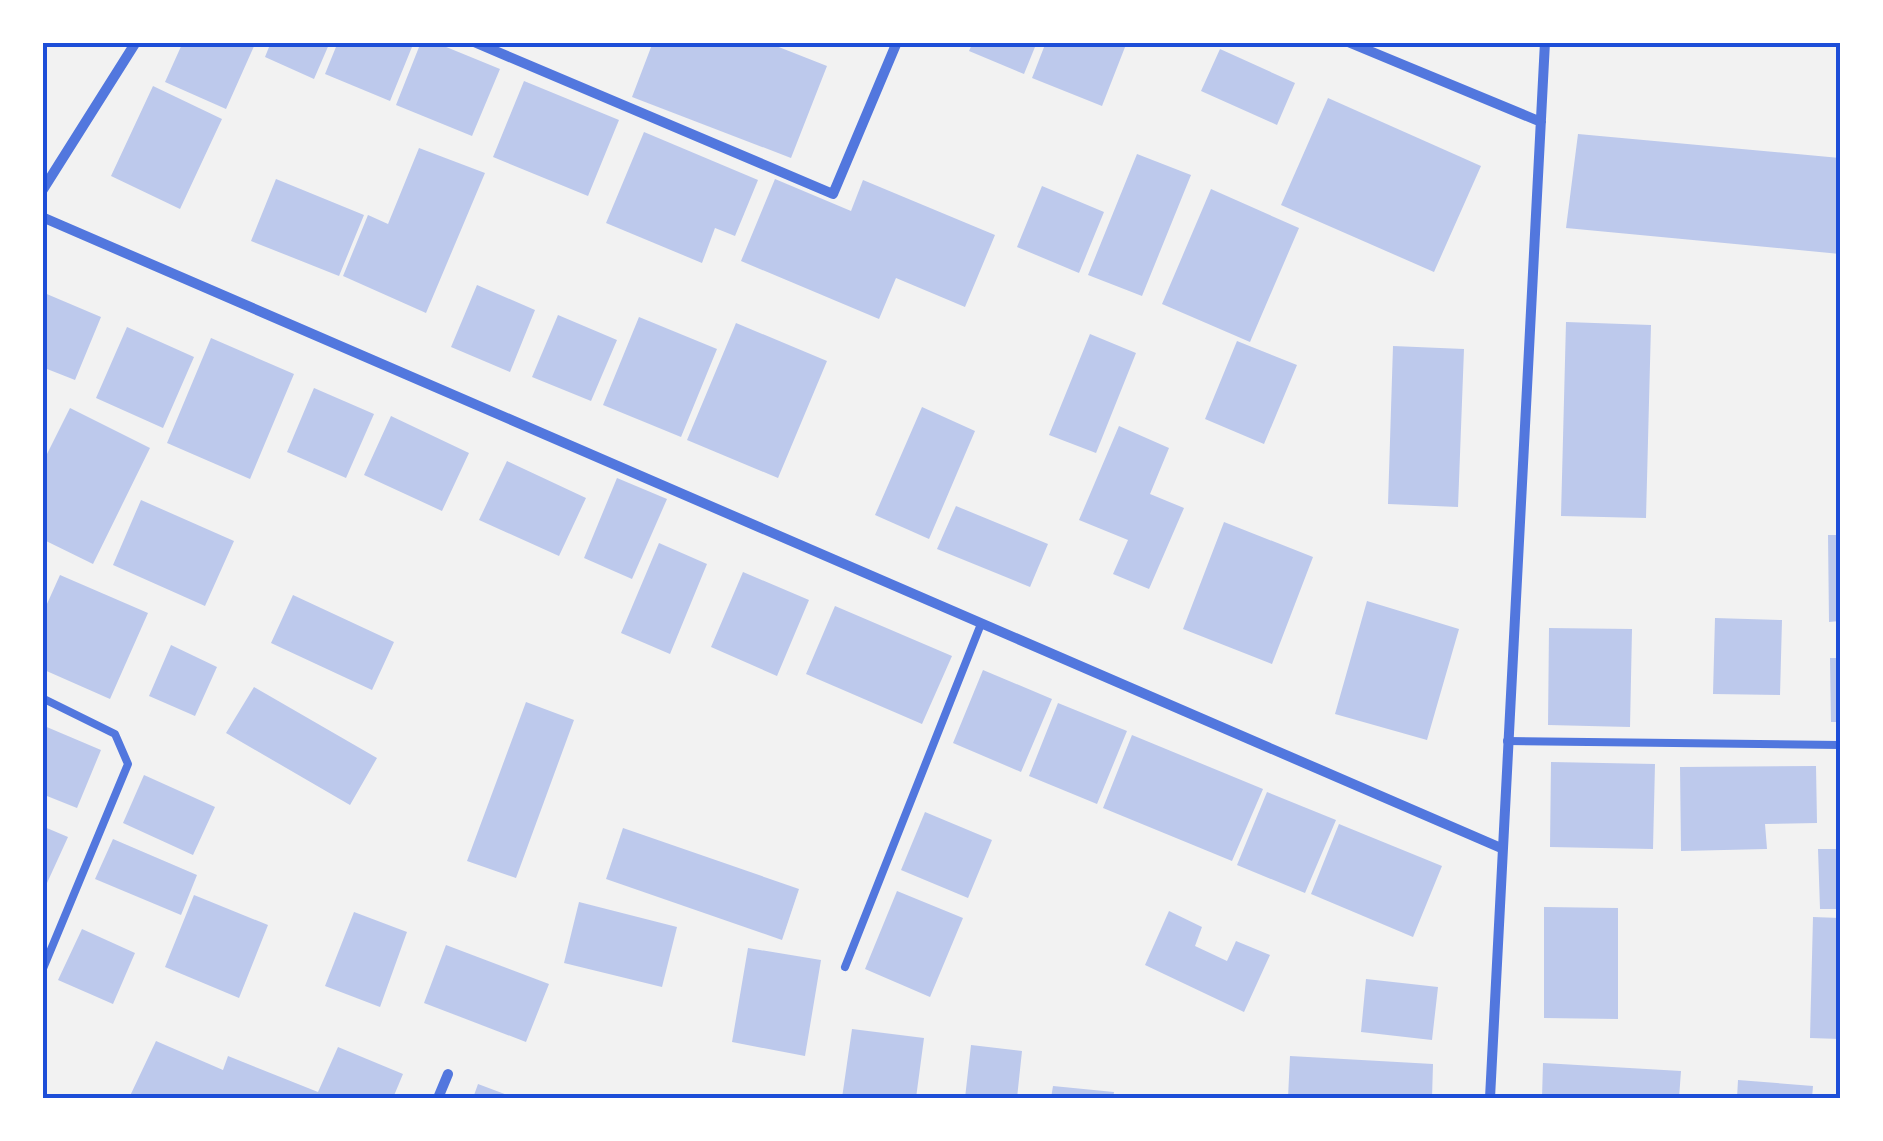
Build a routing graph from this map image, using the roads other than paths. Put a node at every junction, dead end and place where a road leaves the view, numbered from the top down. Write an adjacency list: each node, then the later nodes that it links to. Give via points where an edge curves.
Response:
1 (136, 42): 7 (street)
2 (474, 42): 3 (street, via 832,194)
3 (897, 42)
4 (1348, 42): 6 (street)
5 (1545, 42): 6 (street)
6 (1540, 122): 11 (street)
7 (42, 191)
8 (42, 217): 9 (street)
9 (981, 624): 13 (street); 14 (lane)
10 (42, 698): 15 (lane, via 115,734 128,764)
11 (1507, 741): 12 (lane); 13 (street)
12 (1840, 744)
13 (1502, 848): 18 (street)
14 (844, 968)
15 (42, 972)
16 (448, 1074): 17 (street)
17 (438, 1098)
18 (1490, 1098)

